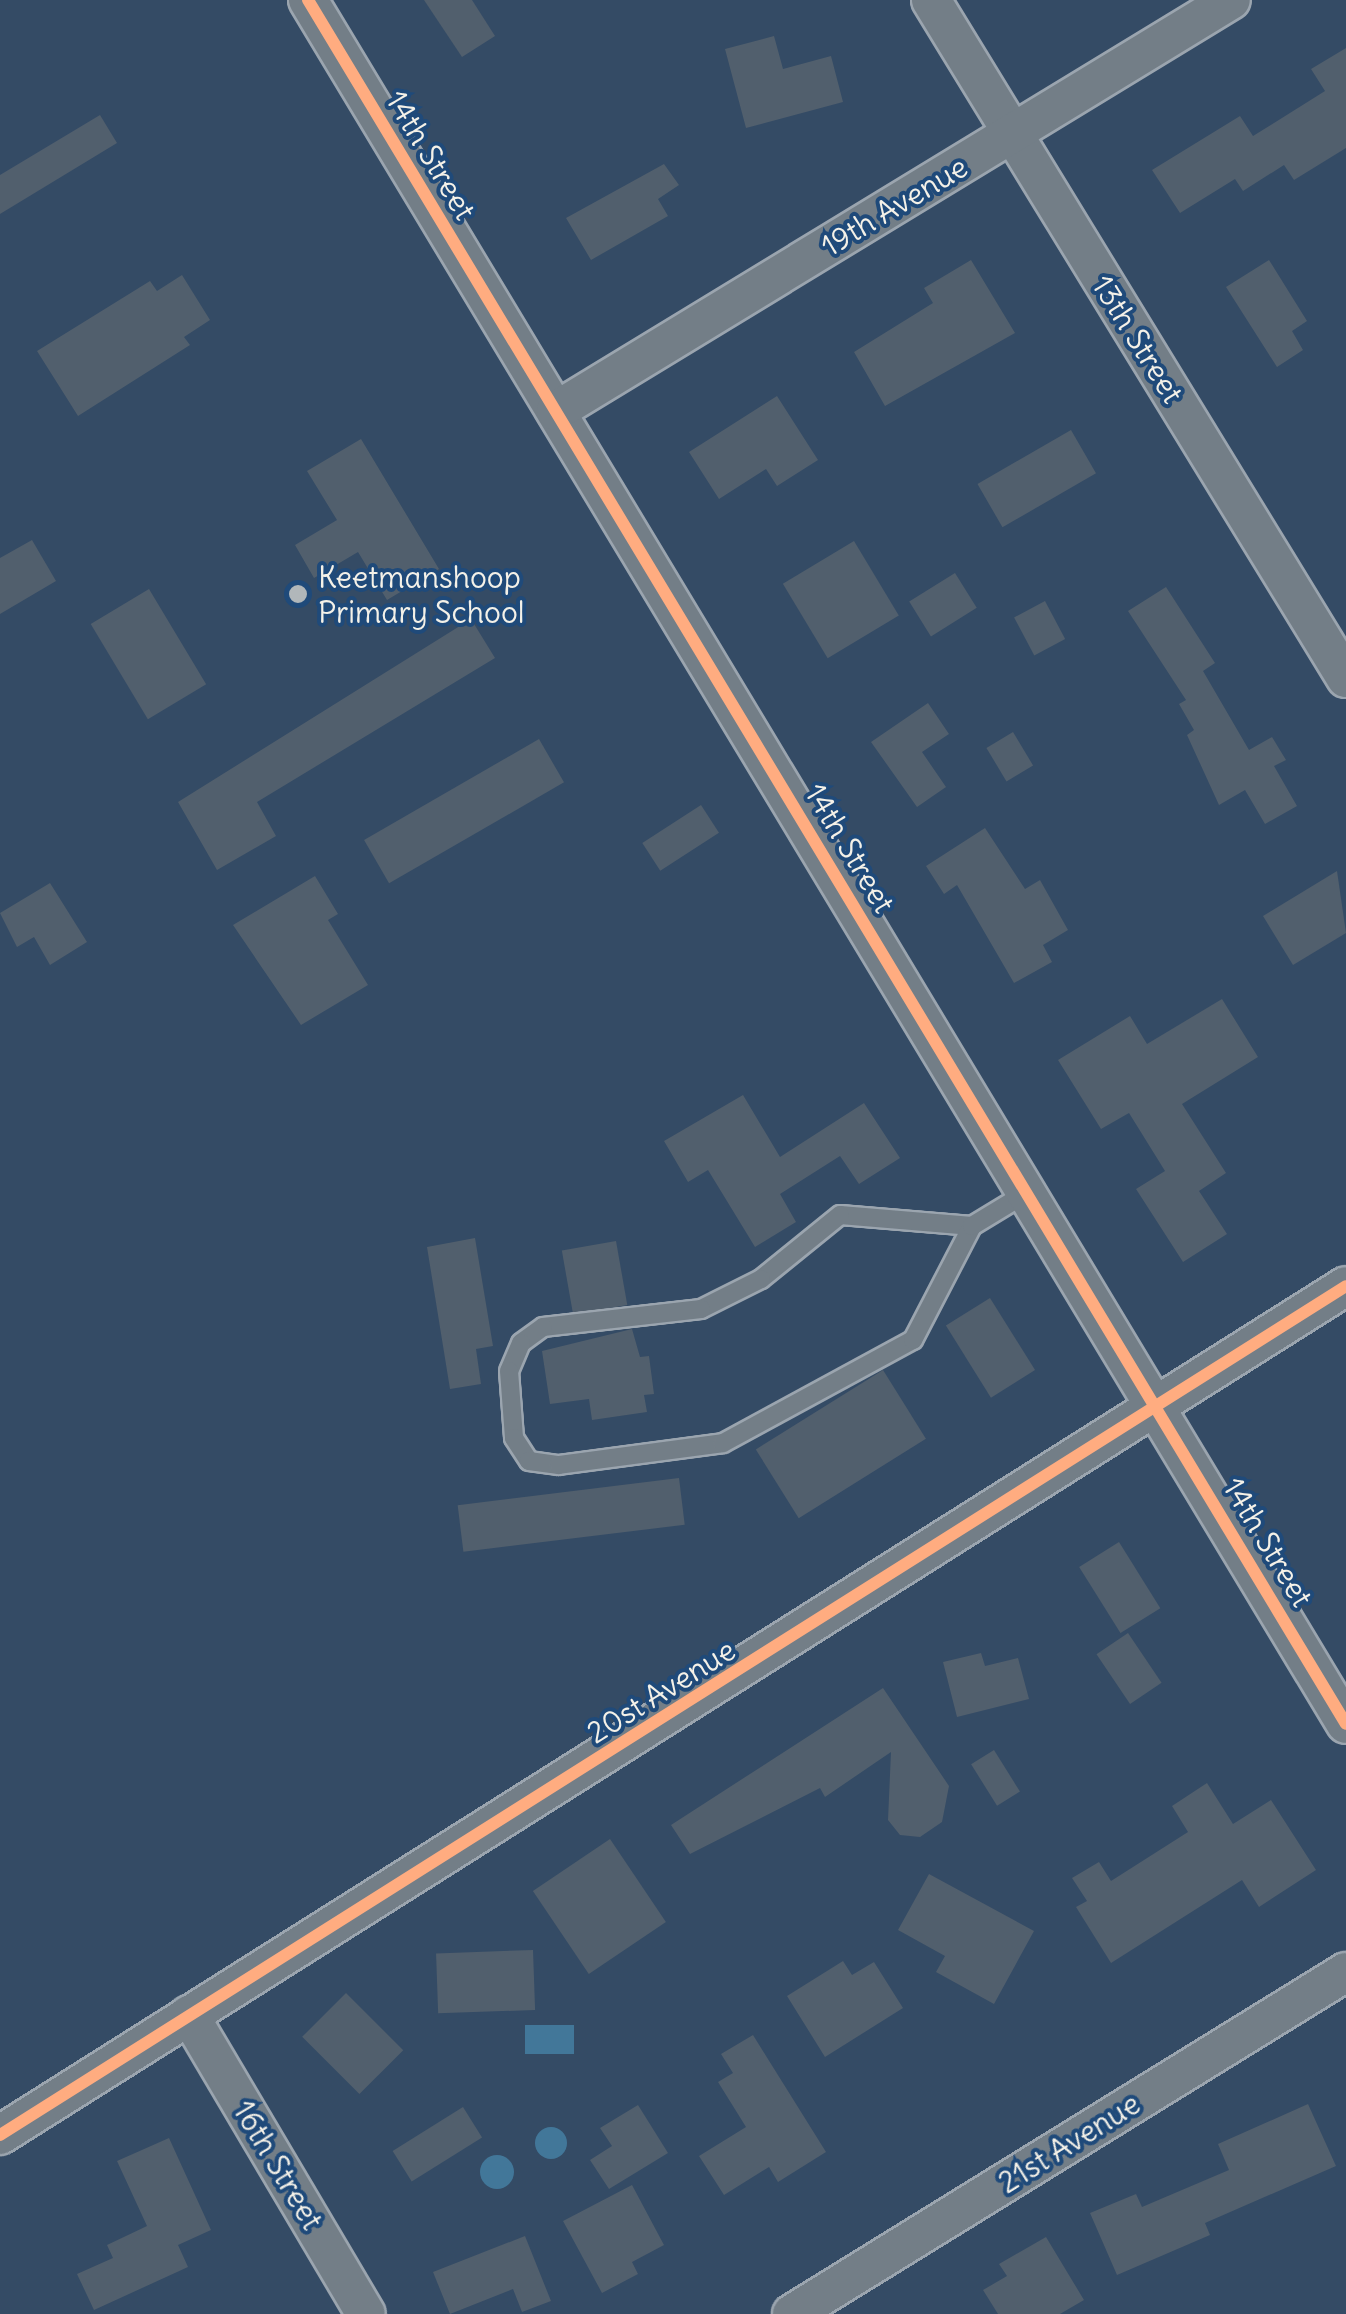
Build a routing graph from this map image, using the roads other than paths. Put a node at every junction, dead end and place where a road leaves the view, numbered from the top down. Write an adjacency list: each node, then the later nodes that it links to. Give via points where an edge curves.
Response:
1 (308, 0): 5 (street, 14th Street)
2 (931, 0): 4 (street, 13th Street)
3 (1231, 0): 4 (street, 19th Avenue)
4 (1012, 135): 5 (street, 19th Avenue); 6 (street, 13th Street)
5 (556, 411): 7 (street, 14th Street)
6 (1346, 678)
7 (1028, 1191): 8 (lane); 10 (street, 14th Street)
8 (972, 1226): 8 (lane, via 913,1340 723,1444 559,1465 529,1460 514,1438 510,1371 521,1343 543,1326 700,1309 762,1279 840,1215)
9 (1346, 1286): 10 (street, 20st Avenue)
10 (1160, 1409): 11 (street, 14th Street); 13 (street, 20st Avenue)
11 (1346, 1724)
12 (1346, 1972): 16 (street, 21st Avenue)
13 (190, 2015): 14 (street, 20st Avenue); 15 (street, 16th Street)
14 (0, 2135)
15 (366, 2314)
16 (792, 2314)

